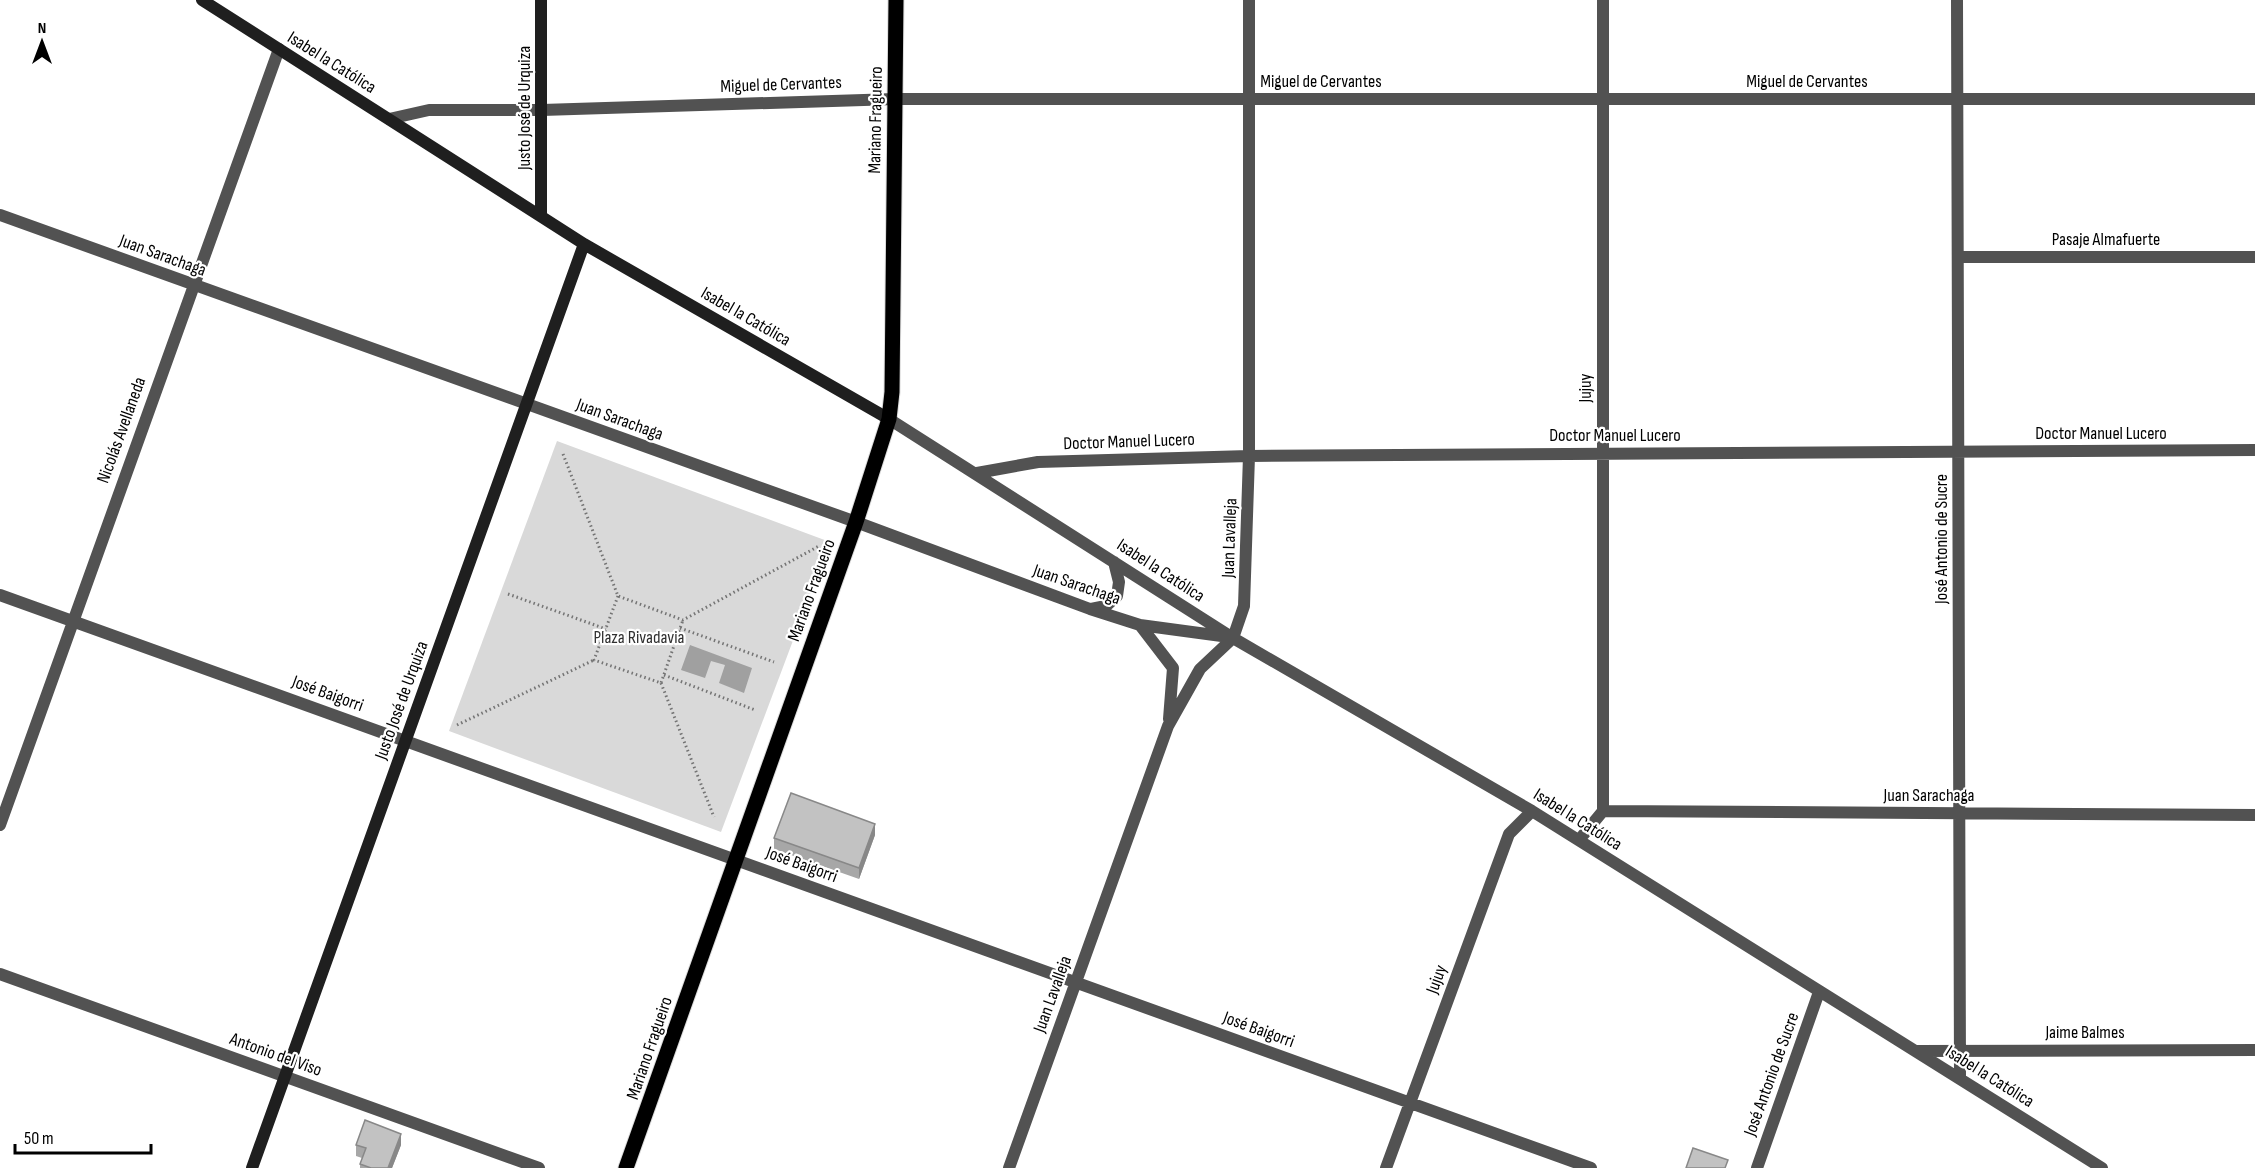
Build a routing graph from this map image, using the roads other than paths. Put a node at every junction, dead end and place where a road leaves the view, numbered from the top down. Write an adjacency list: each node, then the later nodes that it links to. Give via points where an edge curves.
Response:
1 (202, 0): 7 (street, Isabel la Católica)
2 (541, 0): 13 (street, Justo José de Urquiza)
3 (896, 0): 8 (main road, Mariano Fragueiro)
4 (1249, 0): 9 (street, Juan Lavalleja)
5 (1603, 0): 10 (street, Jujuy)
6 (1957, 0): 11 (street, José Antonio de Sucre)
7 (279, 49): 14 (street, Isabel la Católica); 20 (street, Nicolás Avellaneda)
8 (895, 99): 9 (street, Miguel de Cervantes); 13 (street, Miguel de Cervantes); 22 (main road, Mariano Fragueiro)
9 (1249, 99): 10 (street, Miguel de Cervantes); 26 (street, Juan Lavalleja)
10 (1603, 99): 11 (street, Miguel de Cervantes); 25 (street, Jujuy)
11 (1957, 99): 12 (street, Miguel de Cervantes); 18 (street, José Antonio de Sucre)
12 (2255, 99)
13 (543, 110): 14 (street, Miguel de Cervantes, via 429,110); 16 (street, Justo José de Urquiza)
14 (389, 119): 16 (street, Isabel la Católica)
15 (0, 214): 20 (street, Juan Sarachaga)
16 (542, 216): 17 (street, Isabel la Católica)
17 (584, 244): 21 (street, Justo José de Urquiza); 22 (street, Isabel la Católica)
18 (1958, 258): 19 (street, Pasaje Almafuerte); 24 (street, José Antonio de Sucre)
19 (2255, 258)
20 (193, 285): 21 (street, Juan Sarachaga); 32 (street, Nicolás Avellaneda)
21 (526, 404): 28 (street, Juan Sarachaga); 36 (street, Justo José de Urquiza)
22 (889, 419): 27 (street, Isabel la Católica); 28 (main road, Mariano Fragueiro)
23 (2255, 450): 24 (street, Doctor Manuel Lucero)
24 (1958, 451): 25 (street, Doctor Manuel Lucero); 39 (street, José Antonio de Sucre)
25 (1603, 453): 26 (street, Doctor Manuel Lucero); 38 (street, Jujuy)
26 (1249, 456): 27 (street, Doctor Manuel Lucero, via 1038,462); 34 (street, Juan Lavalleja, via 1244,606)
27 (977, 474): 29 (street, Isabel la Católica)
28 (856, 522): 31 (street, Juan Sarachaga); 43 (main road, Mariano Fragueiro)
29 (1114, 562): 31 (street, via 1119,582 1117,596 1106,606); 34 (street, Isabel la Católica)
30 (0, 595): 32 (street, José Baigorri)
31 (1090, 609): 33 (street, Juan Sarachaga)
32 (73, 620): 36 (street, José Baigorri); 41 (street, Nicolás Avellaneda)
33 (1140, 625): 34 (street, Juan Sarachaga); 35 (street, via 1173,668)
34 (1233, 638): 35 (street, Juan Lavalleja, via 1200,669); 37 (street, Isabel la Católica)
35 (1168, 726): 45 (street, Juan Lavalleja)
36 (405, 740): 43 (street, José Baigorri); 50 (street, Justo José de Urquiza)
37 (1532, 811): 42 (street, Isabel la Católica); 52 (street, Jujuy, via 1509,834)
38 (1603, 811): 39 (street, Juan Sarachaga); 42 (street)
39 (1959, 813): 40 (street, Juan Sarachaga); 49 (street, José Antonio de Sucre)
40 (2255, 815)
41 (0, 825)
42 (1580, 840): 46 (street, Isabel la Católica)
43 (736, 860): 45 (street, José Baigorri); 56 (main road, Mariano Fragueiro)
44 (0, 975): 50 (street, Antonio del Viso)
45 (1075, 982): 52 (street, José Baigorri); 57 (street, Juan Lavalleja)
46 (1820, 992): 48 (street, Isabel la Católica); 60 (street, José Antonio de Sucre)
47 (2255, 1050): 49 (street, Jaime Balmes)
48 (1915, 1051): 49 (street, Jaime Balmes); 51 (street, Isabel la Católica)
49 (1960, 1051): 51 (street, José Antonio de Sucre)
50 (284, 1076): 54 (street, Justo José de Urquiza); 55 (street, Antonio del Viso)
51 (1960, 1078): 53 (street, Isabel la Católica)
52 (1410, 1102): 58 (street, Jujuy); 59 (street, José Baigorri)
53 (2098, 1167)
54 (252, 1168)
55 (539, 1168)
56 (626, 1168)
57 (1009, 1168)
58 (1386, 1168)
59 (1592, 1168)
60 (1757, 1168)

